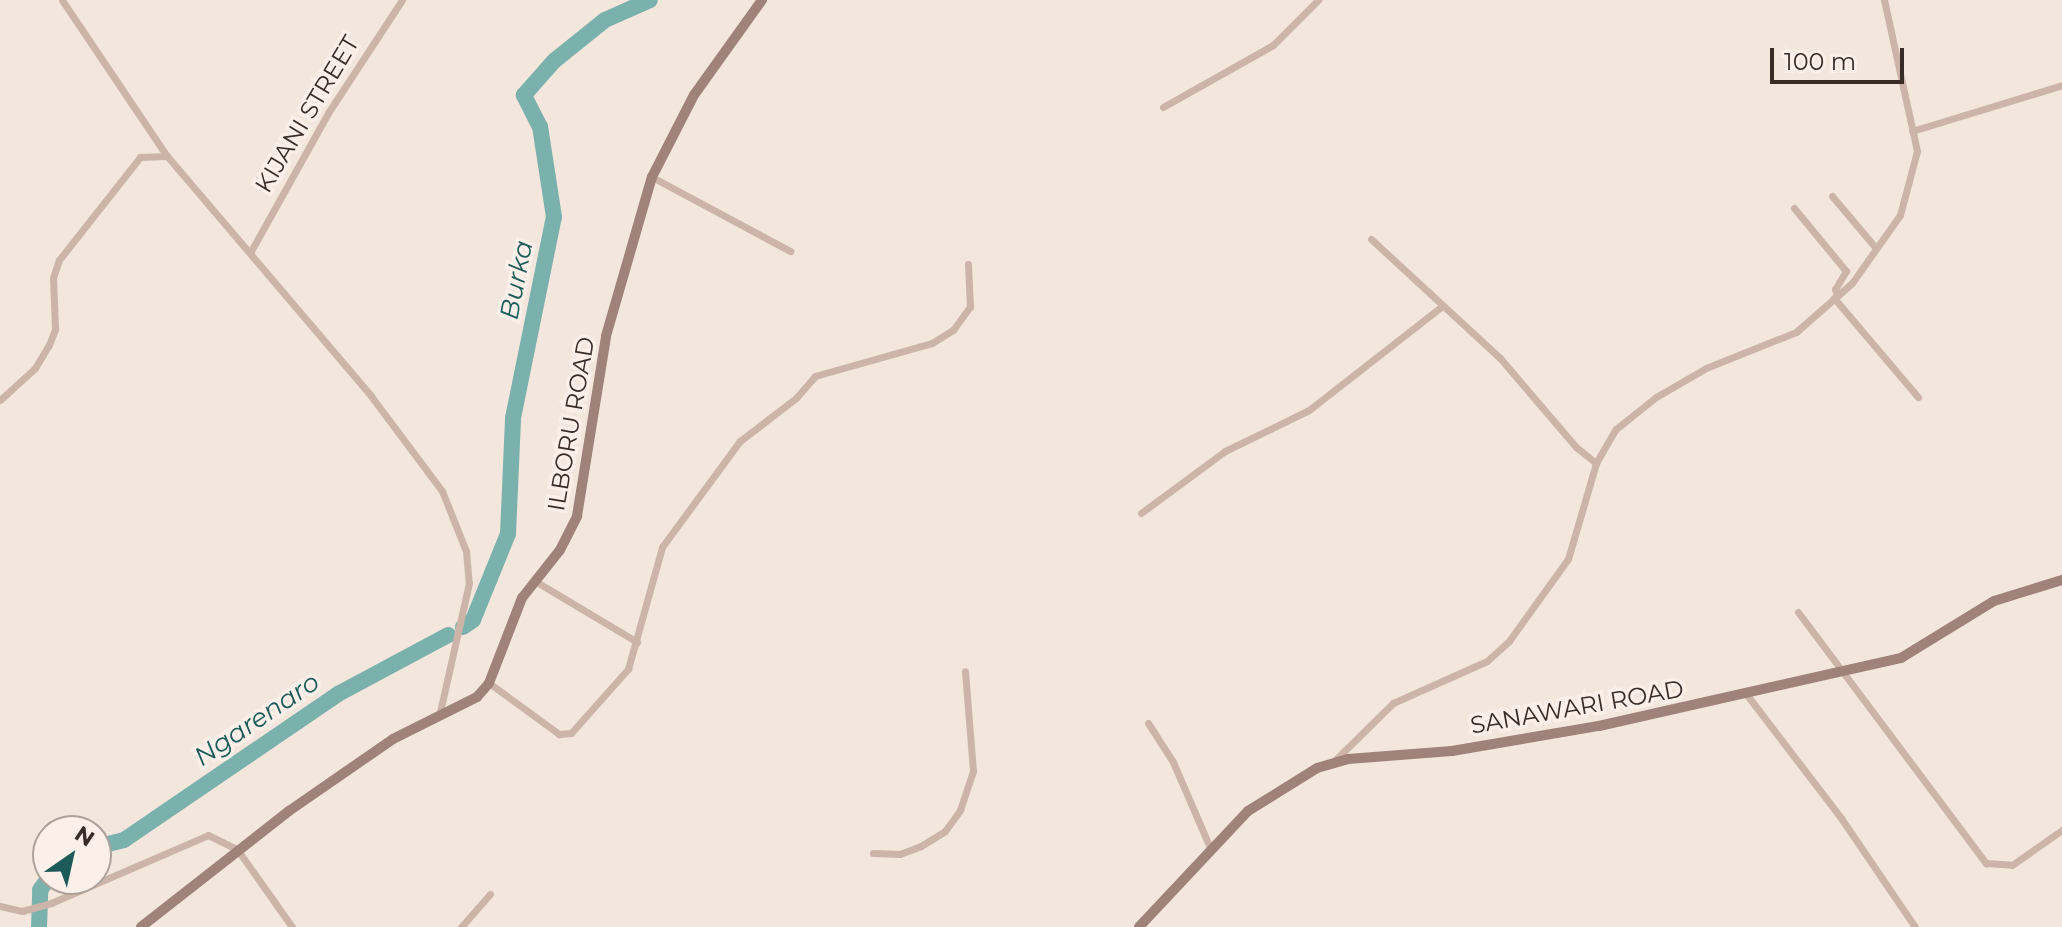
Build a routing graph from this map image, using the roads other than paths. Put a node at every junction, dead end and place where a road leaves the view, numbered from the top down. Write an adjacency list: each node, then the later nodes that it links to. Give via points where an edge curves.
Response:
1 (62, 0): 9 (street)
2 (402, 0): 15 (street, KIJANI STREET, via 328,113)
3 (762, 0): 10 (street, ILBORU ROAD, via 694,95)
4 (1318, 0): 7 (street, via 1273,45)
5 (1884, 0): 8 (street)
6 (2062, 85): 8 (street)
7 (1163, 107)
8 (1912, 131): 14 (street, via 1917,151 1900,215)
9 (167, 156): 15 (street); 21 (street, via 140,157 59,260 53,278 55,329 49,345 35,368)
10 (652, 177): 16 (street); 25 (street, ILBORU ROAD, via 606,336 580,506 570,534)
11 (1832, 196): 14 (street)
12 (1794, 208): 18 (street, via 1846,271)
13 (1371, 239): 19 (street, via 1415,274)
14 (1876, 248): 18 (street)
15 (251, 251): 32 (street, via 432,477 459,528 469,583)
16 (790, 251)
17 (968, 264): 27 (street, via 970,307 953,330 932,343 815,376 796,398 747,433 662,547)
18 (1836, 297): 20 (street); 22 (street, via 1796,332 1706,368 1656,397 1616,429)
19 (1441, 307): 22 (street, via 1500,358); 23 (street, via 1309,410 1225,451)
20 (1918, 397)
21 (0, 400)
22 (1596, 463): 34 (street, via 1568,559 1509,641 1487,661 1393,703)
23 (1141, 513)
24 (2062, 580): 29 (street, SANAWARI ROAD, via 1994,601 1901,658)
25 (535, 581): 27 (street); 30 (street, ILBORU ROAD, via 517,609)
26 (1798, 612): 29 (street)
27 (637, 642): 30 (street, via 628,669 563,736)
28 (965, 671): 38 (street, via 973,771 960,810 945,831 921,846 900,854)
29 (1840, 673): 31 (street, SANAWARI ROAD); 35 (street, via 1986,863 2012,865)
30 (489, 683): 32 (street, via 477,697)
31 (1747, 695): 34 (street, SANAWARI ROAD, via 1452,751); 45 (street)
32 (439, 716): 36 (street, via 366,757)
33 (1148, 723): 37 (street, via 1173,762)
34 (1332, 763): 37 (street, SANAWARI ROAD, via 1267,797)
35 (2062, 830)
36 (237, 849): 40 (street, via 201,835 51,903 22,911); 41 (street); 42 (street)
37 (1211, 850): 44 (street, SANAWARI ROAD)
38 (873, 853)
39 (490, 894): 43 (street)
40 (0, 906)
41 (141, 927)
42 (292, 927)
43 (461, 927)
44 (1139, 927)
45 (1915, 927)

